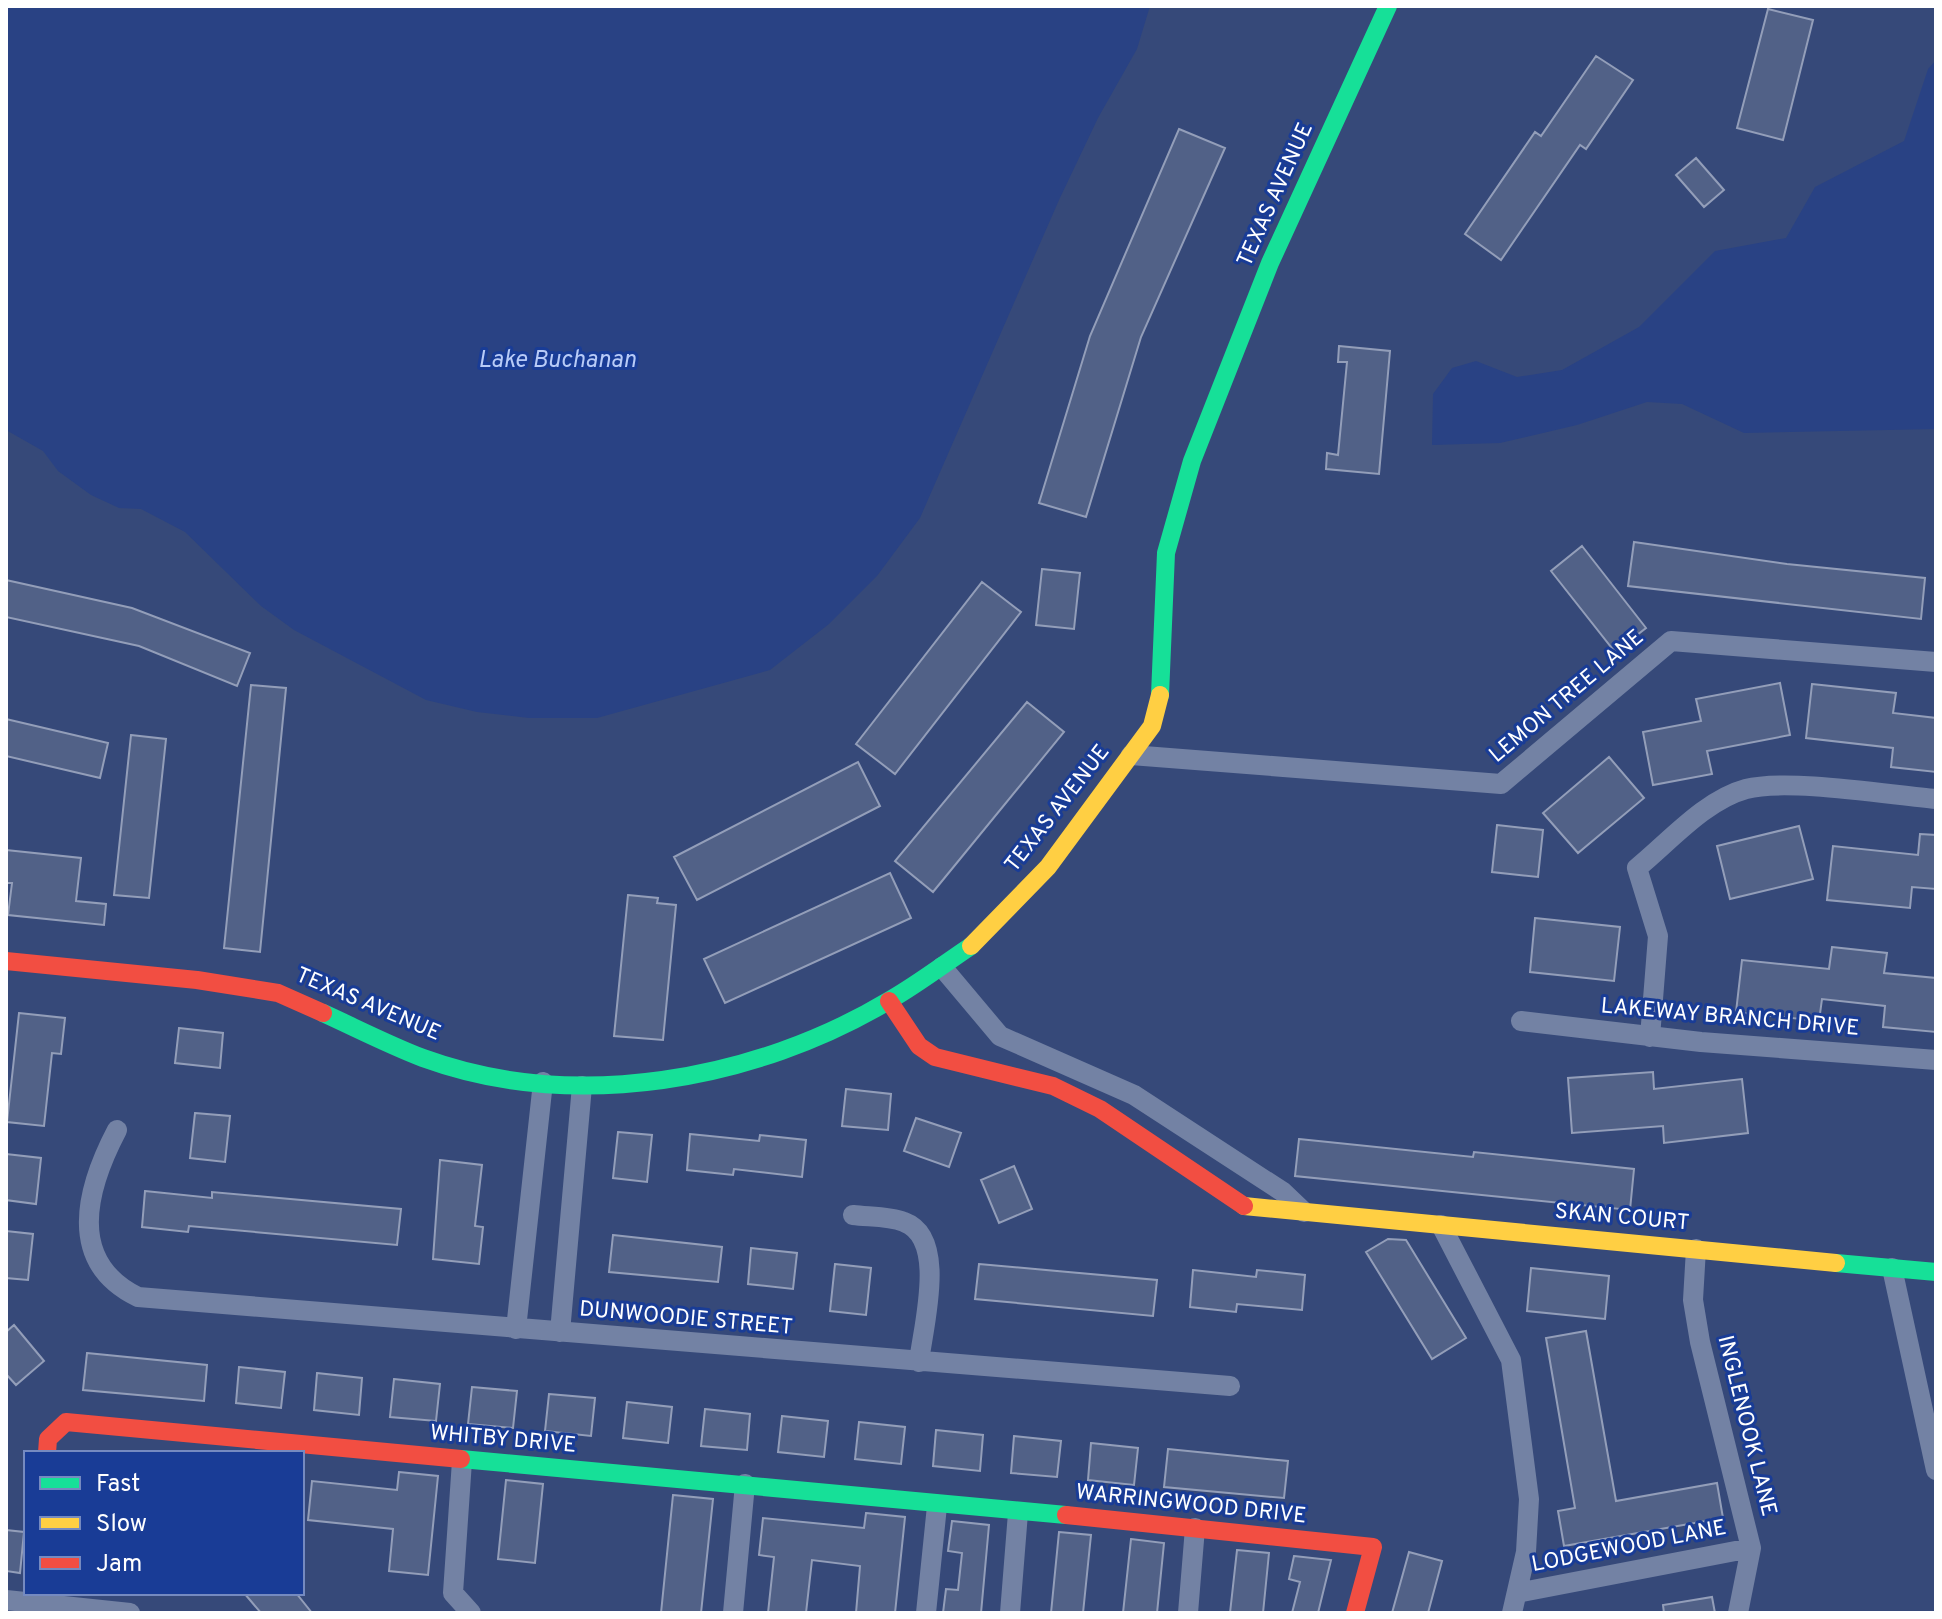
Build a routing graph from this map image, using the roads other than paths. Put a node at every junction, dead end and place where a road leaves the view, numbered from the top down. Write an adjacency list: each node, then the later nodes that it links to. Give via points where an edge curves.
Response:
1 (1388, 6): 3 (street, TEXAS AVENUE, via 1217,394 1170,531 1163,574 1162,700 1152,726)
2 (1936, 662): 3 (street, LEMON TREE LANE, via 1671,641 1501,784)
3 (1131, 755): 6 (street, TEXAS AVENUE, via 1048,867 975,943)
4 (1936, 799): 9 (street, via 1786,786 1746,789 1714,804 1637,868 1658,936)
5 (6, 961): 11 (street, TEXAS AVENUE, via 278,993 424,1058)
6 (942, 967): 7 (street, TEXAS AVENUE); 14 (street, via 1000,1036 1134,1095 1283,1192)
7 (889, 1001): 12 (street, TEXAS AVENUE, via 786,1049 704,1072 648,1084); 14 (street, SKAN COURT, via 919,1046 935,1057 1053,1086 1100,1109 1249,1209)
8 (1521, 1021): 9 (street, LAKEWAY BRANCH DRIVE)
9 (1650, 1037): 10 (street, LAKEWAY BRANCH DRIVE)
10 (1936, 1060)
11 (543, 1082): 12 (street, TEXAS AVENUE); 20 (street)
12 (582, 1086): 21 (street)
13 (117, 1130): 20 (street, DUNWOODIE STREET, via 99,1165 88,1238 97,1265 114,1285 138,1297)
14 (1304, 1212): 16 (street, SKAN COURT)
15 (853, 1215): 22 (street, via 904,1221 924,1238 931,1264)
16 (1441, 1225): 17 (street, SKAN COURT); 35 (street, via 1511,1360 1529,1499 1526,1552)
17 (1696, 1249): 18 (street, SKAN COURT); 32 (street, INGLENOOK LANE, via 1693,1300 1700,1342)
18 (1892, 1268): 19 (street, SKAN COURT); 24 (street)
19 (1936, 1272)
20 (516, 1329): 21 (street, DUNWOODIE STREET)
21 (560, 1332): 22 (street, DUNWOODIE STREET)
22 (919, 1362): 23 (street, DUNWOODIE STREET)
23 (1230, 1386)
24 (1926, 1394): 27 (street)
25 (47, 1451): 26 (street, WHITBY DRIVE, via 48,1439 66,1422)
26 (462, 1461): 28 (street, WHITBY DRIVE); 37 (street, via 453,1593)
27 (1936, 1470)
28 (745, 1484): 29 (street, WHITBY DRIVE); 38 (street)
29 (937, 1506): 30 (street, WARRINGWOOD DRIVE); 39 (street)
30 (1018, 1513): 31 (street, WARRINGWOOD DRIVE); 40 (street)
31 (1195, 1528): 41 (street); 42 (street, WARRINGWOOD DRIVE, via 1373,1547)
32 (1751, 1548): 35 (street, LODGEWOOD LANE); 43 (street, INGLENOOK LANE)
33 (37, 1597): 34 (street); 36 (street)
34 (6, 1600)
35 (1514, 1603)
36 (130, 1613)
37 (471, 1613)
38 (733, 1613)
39 (926, 1613)
40 (1010, 1613)
41 (1188, 1613)
42 (1355, 1613)
43 (1738, 1613)

